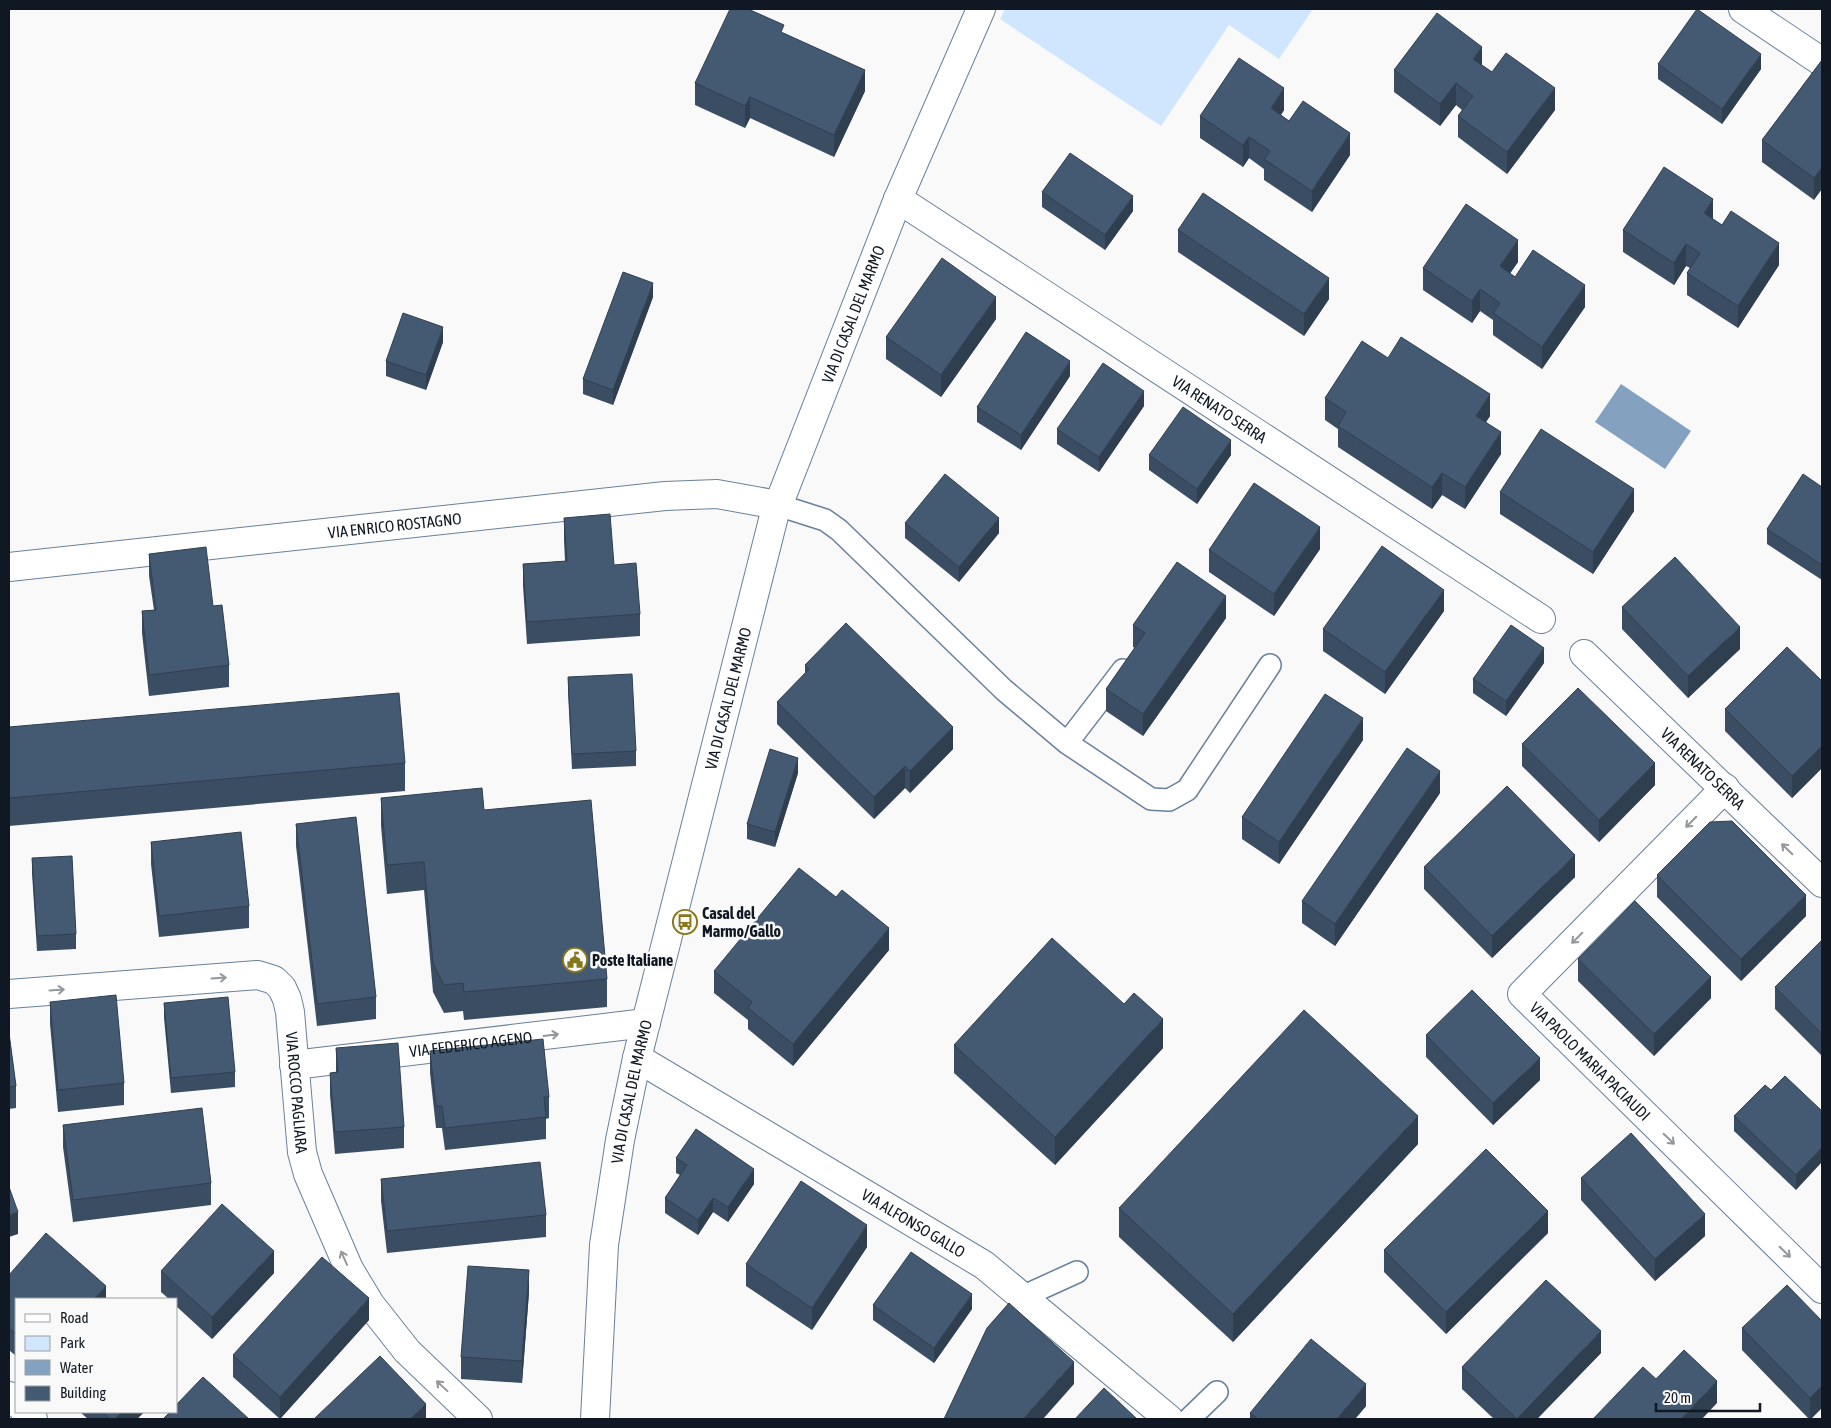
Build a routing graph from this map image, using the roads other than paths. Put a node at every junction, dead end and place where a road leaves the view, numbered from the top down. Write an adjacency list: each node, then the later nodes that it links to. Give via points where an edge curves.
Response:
1 (981, 9): 4 (street, VIA DI CASAL DEL MARMO)
2 (1743, 9): 3 (street)
3 (1822, 62)
4 (898, 199): 5 (street, VIA DI CASAL DEL MARMO); 7 (street, VIA RENATO SERRA)
5 (778, 505): 6 (street, VIA ENRICO ROSTAGNO, via 716,494 665,496); 11 (lane, via 825,520 839,530 1004,690); 15 (street, VIA DI CASAL DEL MARMO)
6 (9, 567)
7 (1541, 619)
8 (1584, 654): 12 (street, VIA RENATO SERRA)
9 (1132, 659): 11 (lane)
10 (1270, 665): 11 (lane, via 1187,790 1169,800 1151,799)
11 (1067, 743)
12 (1725, 788): 13 (street, VIA RENATO SERRA, one-way to 12); 19 (street, VIA PAOLO MARIA PACIAUDI, one-way to 19, via 1522,994)
13 (1822, 883)
14 (9, 994): 17 (street, VIA ROCCO PAGLIARA, one-way to 17, via 264,975 278,984 286,999)
15 (646, 1023): 16 (street, VIA DI CASAL DEL MARMO); 17 (street, VIA FEDERICO AGENO, one-way to 15)
16 (637, 1058): 20 (street, VIA ALFONSO GALLO, via 984,1265); 23 (street, VIA DI CASAL DEL MARMO, via 604,1245)
17 (294, 1065): 22 (street, VIA ROCCO PAGLIARA, one-way to 17, via 407,1351 370,1304 349,1269 308,1174 302,1152)
18 (1077, 1272): 20 (lane)
19 (1822, 1288)
20 (1022, 1297): 24 (street, VIA ALFONSO GALLO)
21 (1217, 1392): 25 (lane)
22 (478, 1419)
23 (594, 1419)
24 (1169, 1419)
25 (1189, 1419)

